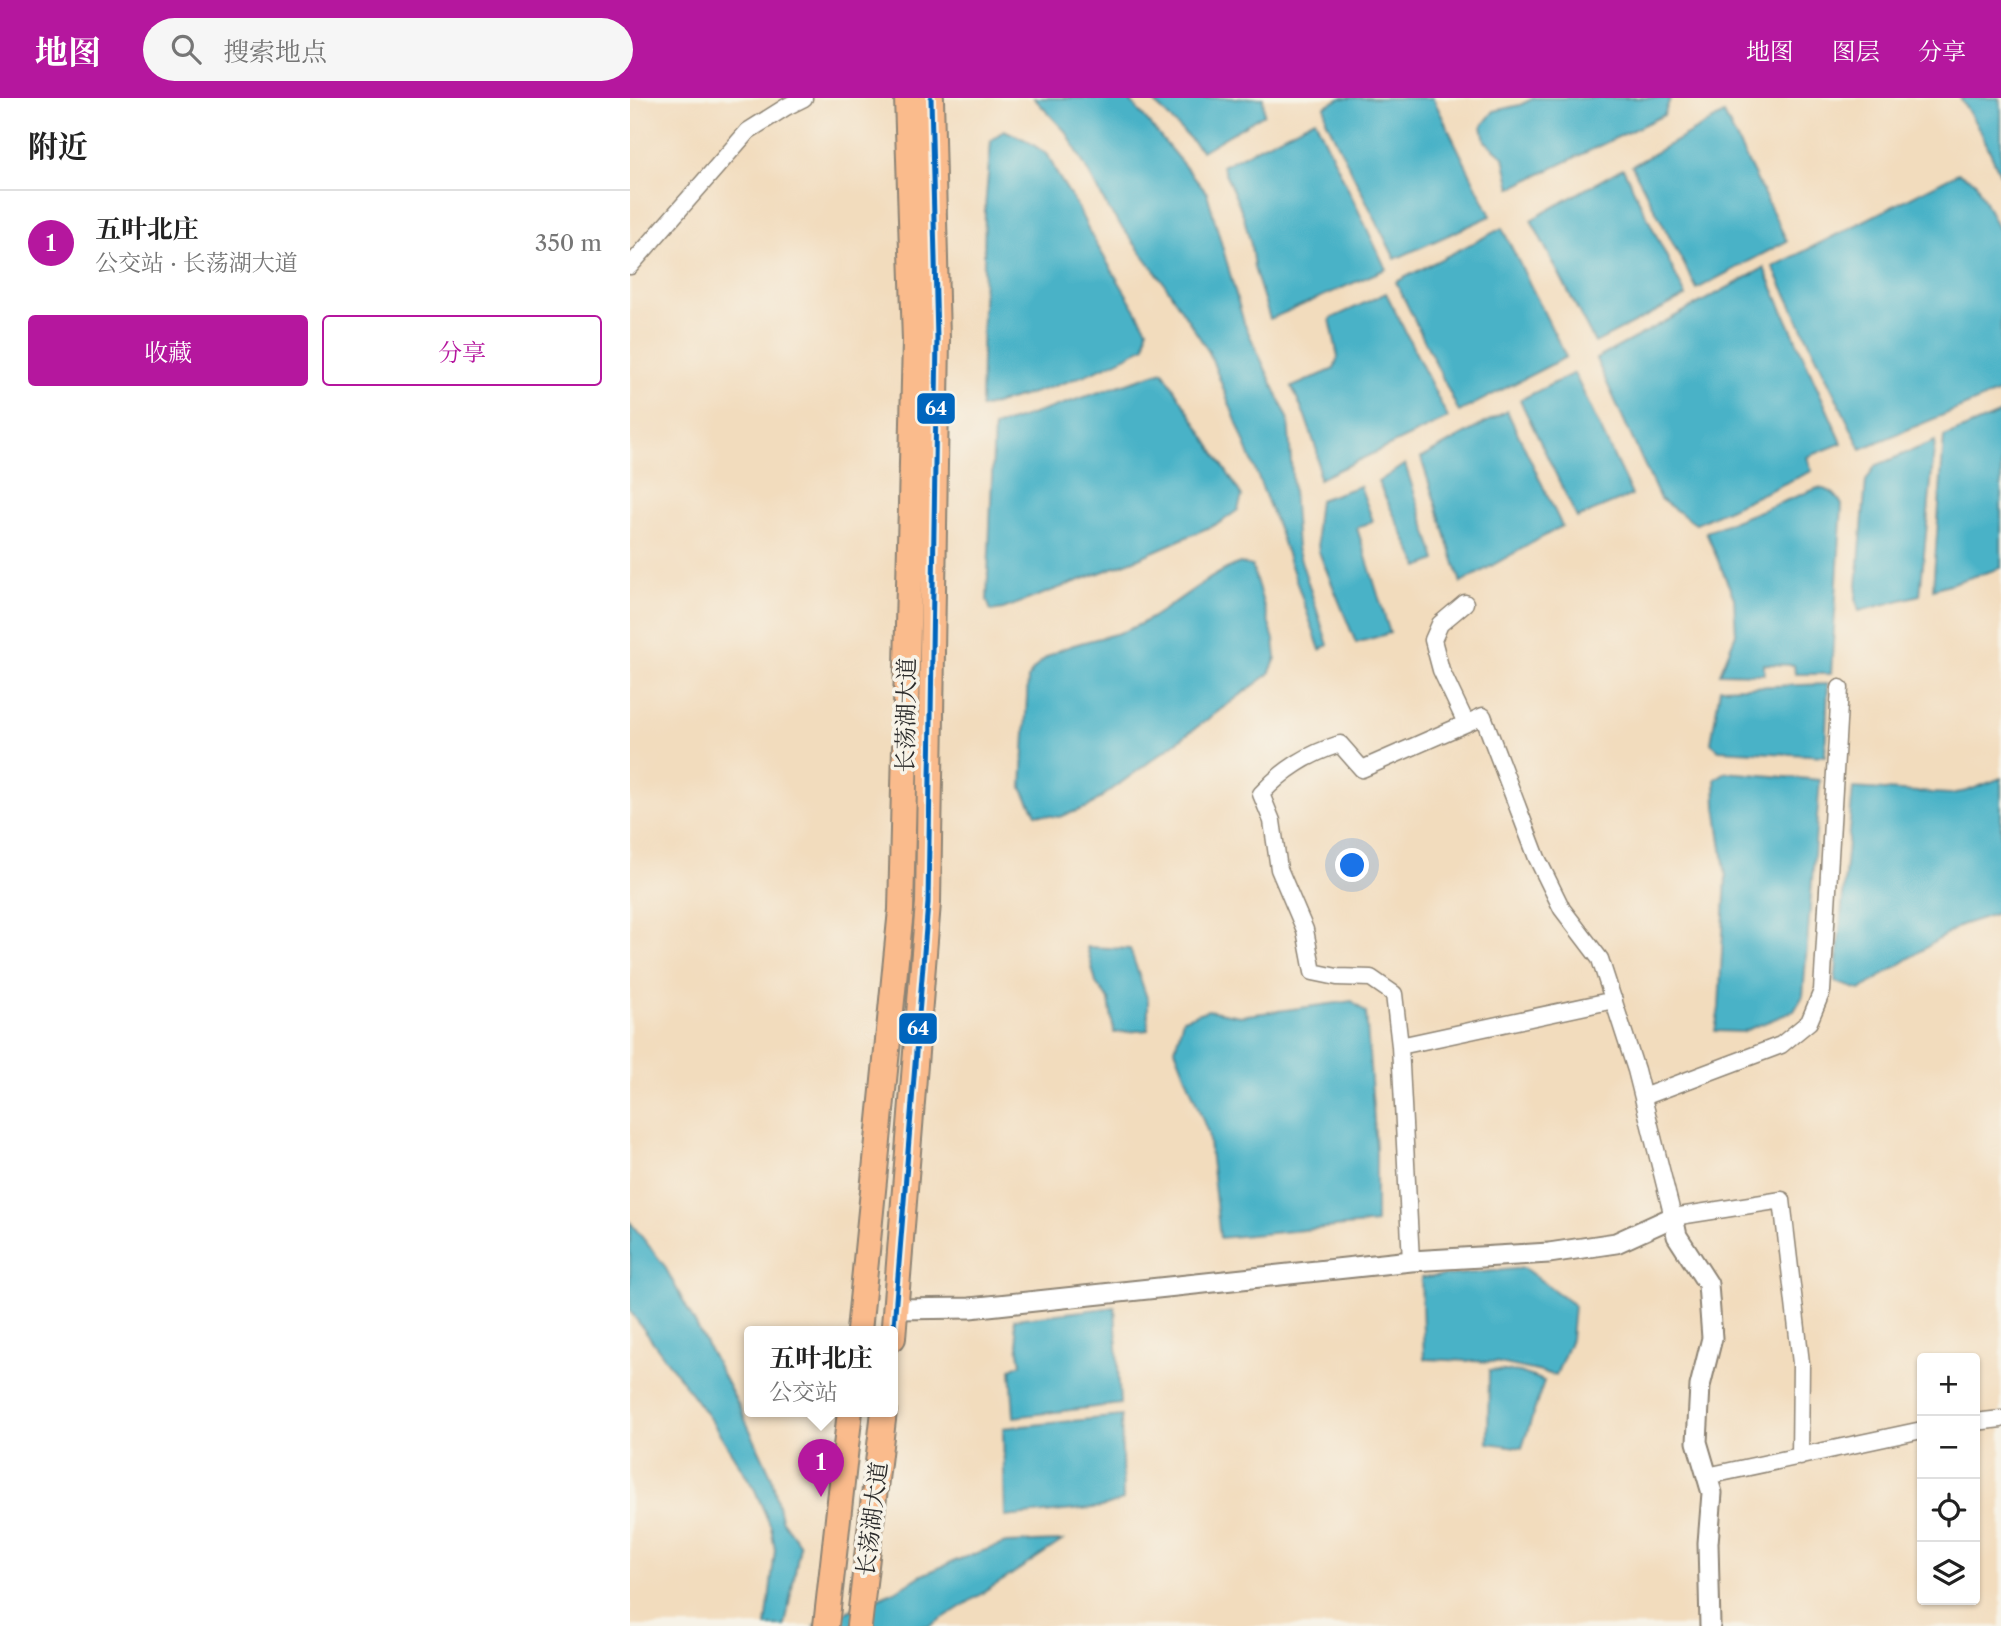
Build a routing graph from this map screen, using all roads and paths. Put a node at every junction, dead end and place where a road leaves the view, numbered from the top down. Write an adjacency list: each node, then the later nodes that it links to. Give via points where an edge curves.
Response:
1 (804, 98): 4 (street, via 747,131)
2 (907, 98): 14 (main road, 长荡湖大道, via 915,341 901,910)
3 (931, 98): 13 (main road, 长荡湖大道, via 937,339 928,903)
4 (630, 267)
5 (1465, 603): 7 (street, via 1440,624 1433,640 1441,670)
6 (1840, 688): 10 (street, via 1822,991 1808,1022 1781,1045)
7 (1466, 723): 8 (street, via 1483,716 1537,858 1562,909 1600,959); 9 (street, via 1362,769 1340,744 1316,752 1277,777 1261,794 1272,821 1279,869 1305,930 1313,972 1371,978 1394,994)
8 (1614, 1000): 9 (street); 10 (street)
9 (1400, 1046): 12 (street)
10 (1643, 1097): 11 (street)
11 (1673, 1217): 12 (street, via 1616,1242 1549,1253); 21 (street, via 1782,1200 1801,1363); 22 (street, via 1677,1236 1708,1284 1712,1338 1700,1385 1697,1442)
12 (1412, 1261): 13 (street, via 970,1308)
13 (895, 1309): 15 (main road, 长荡湖大道)
14 (859, 1326)
15 (894, 1326)
16 (849, 1417): 23 (main road, 长荡湖大道)
17 (883, 1417): 24 (main road, 长荡湖大道)
18 (2001, 1419): 19 (street)
19 (1980, 1421)
20 (1917, 1431): 21 (street)
21 (1800, 1457): 22 (street)
22 (1707, 1476): 25 (street, via 1712,1493)
23 (826, 1626)
24 (859, 1626)
25 (1710, 1626)

